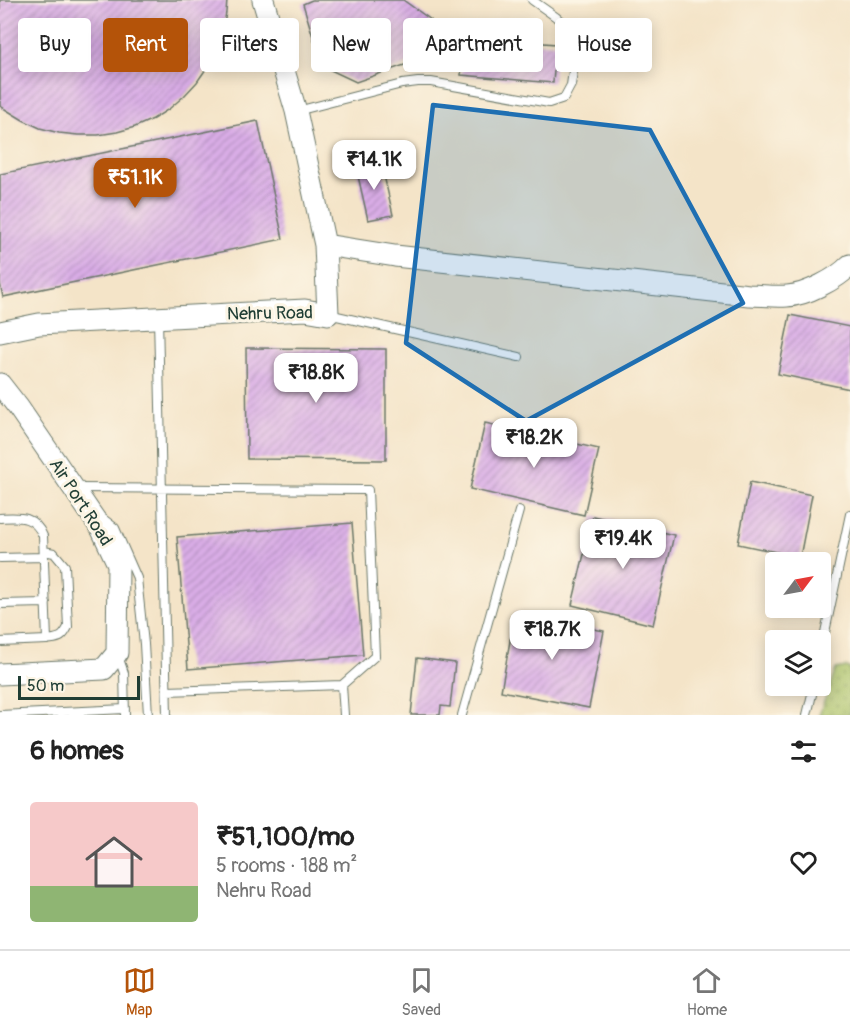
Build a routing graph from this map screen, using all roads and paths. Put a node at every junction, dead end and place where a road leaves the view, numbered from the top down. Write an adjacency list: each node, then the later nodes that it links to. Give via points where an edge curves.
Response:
1 (263, 0): 3 (street, Nehru Road)
2 (532, 0): 3 (lane, via 556,16 577,44 571,85 564,98 549,103 418,82)
3 (297, 111): 4 (street, Nehru Road)
4 (325, 245): 5 (street, via 749,295 790,296 816,288); 6 (street, Nehru Road)
5 (850, 265)
6 (328, 314): 7 (street, Nehru Road, via 305,310); 9 (lane)
7 (158, 317): 8 (street, Nehru Road, via 39,324); 11 (lane)
8 (0, 332)
9 (519, 357)
10 (0, 384): 12 (street, Air Port Road)
11 (162, 488): 12 (lane); 25 (lane, via 368,490 375,657); 26 (lane)
12 (80, 497): 23 (street, Air Port Road, via 118,564); 30 (lane, via 116,528 137,578)
13 (519, 512): 33 (lane)
14 (850, 514): 20 (lane)
15 (0, 518): 16 (lane, via 20,517 35,523 43,536)
16 (44, 554): 17 (lane); 18 (lane); 21 (lane, via 54,553 64,566 68,627 61,638)
17 (0, 558)
18 (46, 603): 19 (lane); 21 (lane)
19 (0, 604)
20 (825, 630)
21 (47, 640): 22 (lane)
22 (0, 642)
23 (117, 653): 24 (street, via 104,669); 28 (lane, via 124,673)
24 (0, 674)
25 (342, 685): 26 (lane); 32 (lane)
26 (167, 691): 31 (lane)
27 (812, 696): 34 (lane)
28 (125, 712): 29 (lane)
29 (0, 715)
30 (148, 715)
31 (167, 715)
32 (345, 715)
33 (462, 715)
34 (807, 715)

